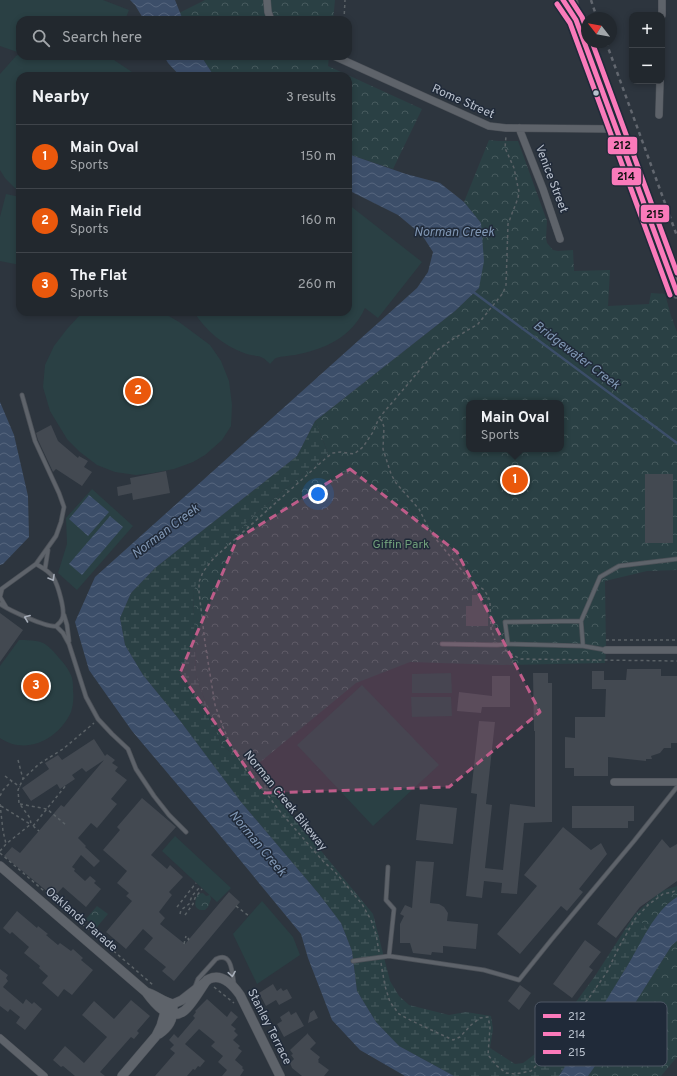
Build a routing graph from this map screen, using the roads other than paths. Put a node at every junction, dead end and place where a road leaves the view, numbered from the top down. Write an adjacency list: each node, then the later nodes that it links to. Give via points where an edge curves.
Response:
1 (267, 0): 6 (street)
2 (563, 0): 7 (main road)
3 (572, 0): 7 (main road)
4 (662, 0): 5 (street)
5 (662, 12)
6 (270, 16)
7 (576, 20): 12 (main road)
8 (343, 60): 11 (street, Rome Street, via 489,126)
9 (660, 84): 10 (street)
10 (659, 115)
11 (519, 128): 12 (street, Rome Street); 13 (street, Venice Street)
12 (616, 129): 14 (main road)
13 (560, 239)
14 (677, 293)
15 (22, 396): 16 (lane, via 35,441 64,507 56,536)
16 (49, 546): 18 (lane); 19 (lane)
17 (677, 559): 24 (lane, via 618,566 600,577)
18 (36, 564): 19 (lane); 20 (lane)
19 (45, 569): 23 (lane, one-way to 23, via 54,578)
20 (1, 590): 22 (lane, via 0,597)
21 (0, 604): 22 (lane)
22 (6, 608): 25 (lane, one-way to 22, via 47,625)
23 (64, 613): 25 (lane); 26 (lane)
24 (581, 621): 28 (lane, via 505,622); 29 (lane)
25 (56, 626): 26 (lane)
26 (69, 644): 35 (lane, via 86,697 98,720 128,749 136,769 154,796)
27 (442, 644): 28 (lane)
28 (508, 644): 29 (lane)
29 (584, 646): 30 (lane)
30 (606, 650): 31 (street)
31 (677, 650)
32 (614, 782): 33 (street)
33 (677, 782)
34 (677, 787): 38 (lane, via 519,980 484,970)
35 (186, 832)
36 (0, 866): 43 (street, Oaklands Parade, via 146,992 154,1003)
37 (388, 867): 38 (lane, via 386,900 394,909)
38 (389, 956): 39 (lane)
39 (353, 961)
40 (212, 981): 41 (street, Stanley Terrace, via 220,978); 42 (street); 43 (street, via 186,1009 181,1012)
41 (235, 988): 42 (lane, one-way to 41, via 198,979 216,959 222,957 231,964); 47 (street, Stanley Terrace)
42 (195, 990): 43 (street)
43 (170, 1010): 46 (street, via 172,1019 169,1025 156,1036)
44 (0, 1038): 45 (street)
45 (44, 1076)
46 (122, 1076)
47 (280, 1076)

